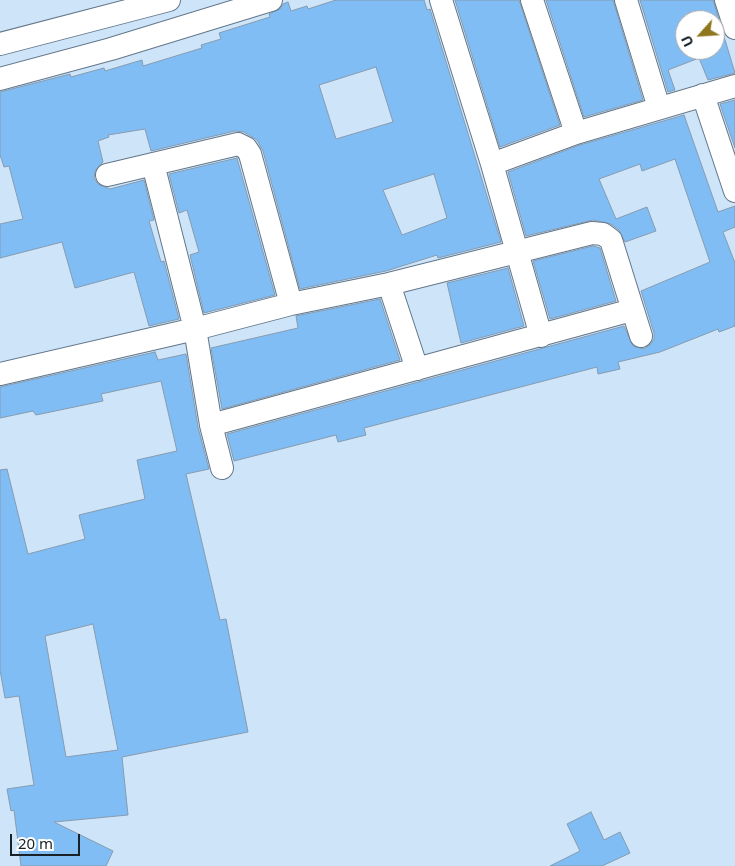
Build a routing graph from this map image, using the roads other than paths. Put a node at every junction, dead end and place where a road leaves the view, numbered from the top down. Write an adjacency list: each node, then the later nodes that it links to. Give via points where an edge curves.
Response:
1 (169, 0): 7 (street)
2 (271, 0): 10 (street)
3 (441, 0): 17 (street)
4 (532, 0): 15 (street)
5 (626, 0): 14 (street)
6 (726, 0): 8 (street)
7 (101, 19): 9 (street); 10 (street)
8 (735, 28)
9 (0, 44)
10 (110, 49): 11 (street)
11 (0, 79)
12 (735, 86): 13 (street)
13 (703, 96): 14 (street); 19 (street)
14 (659, 108): 15 (street)
15 (576, 133): 17 (street)
16 (153, 164): 18 (street); 22 (street, via 238,144 246,148); 24 (street)
17 (492, 164): 20 (street)
18 (107, 175)
19 (735, 191)
20 (516, 251): 21 (street); 23 (street, via 592,233 603,234 611,240); 25 (street)
21 (389, 284): 22 (street); 27 (street)
22 (291, 304): 24 (street)
23 (632, 310): 25 (street); 26 (street)
24 (195, 329): 28 (street); 29 (street)
25 (541, 336): 27 (street)
26 (641, 336)
27 (417, 369): 29 (street)
28 (0, 374)
29 (211, 425): 30 (street)
30 (222, 468)

